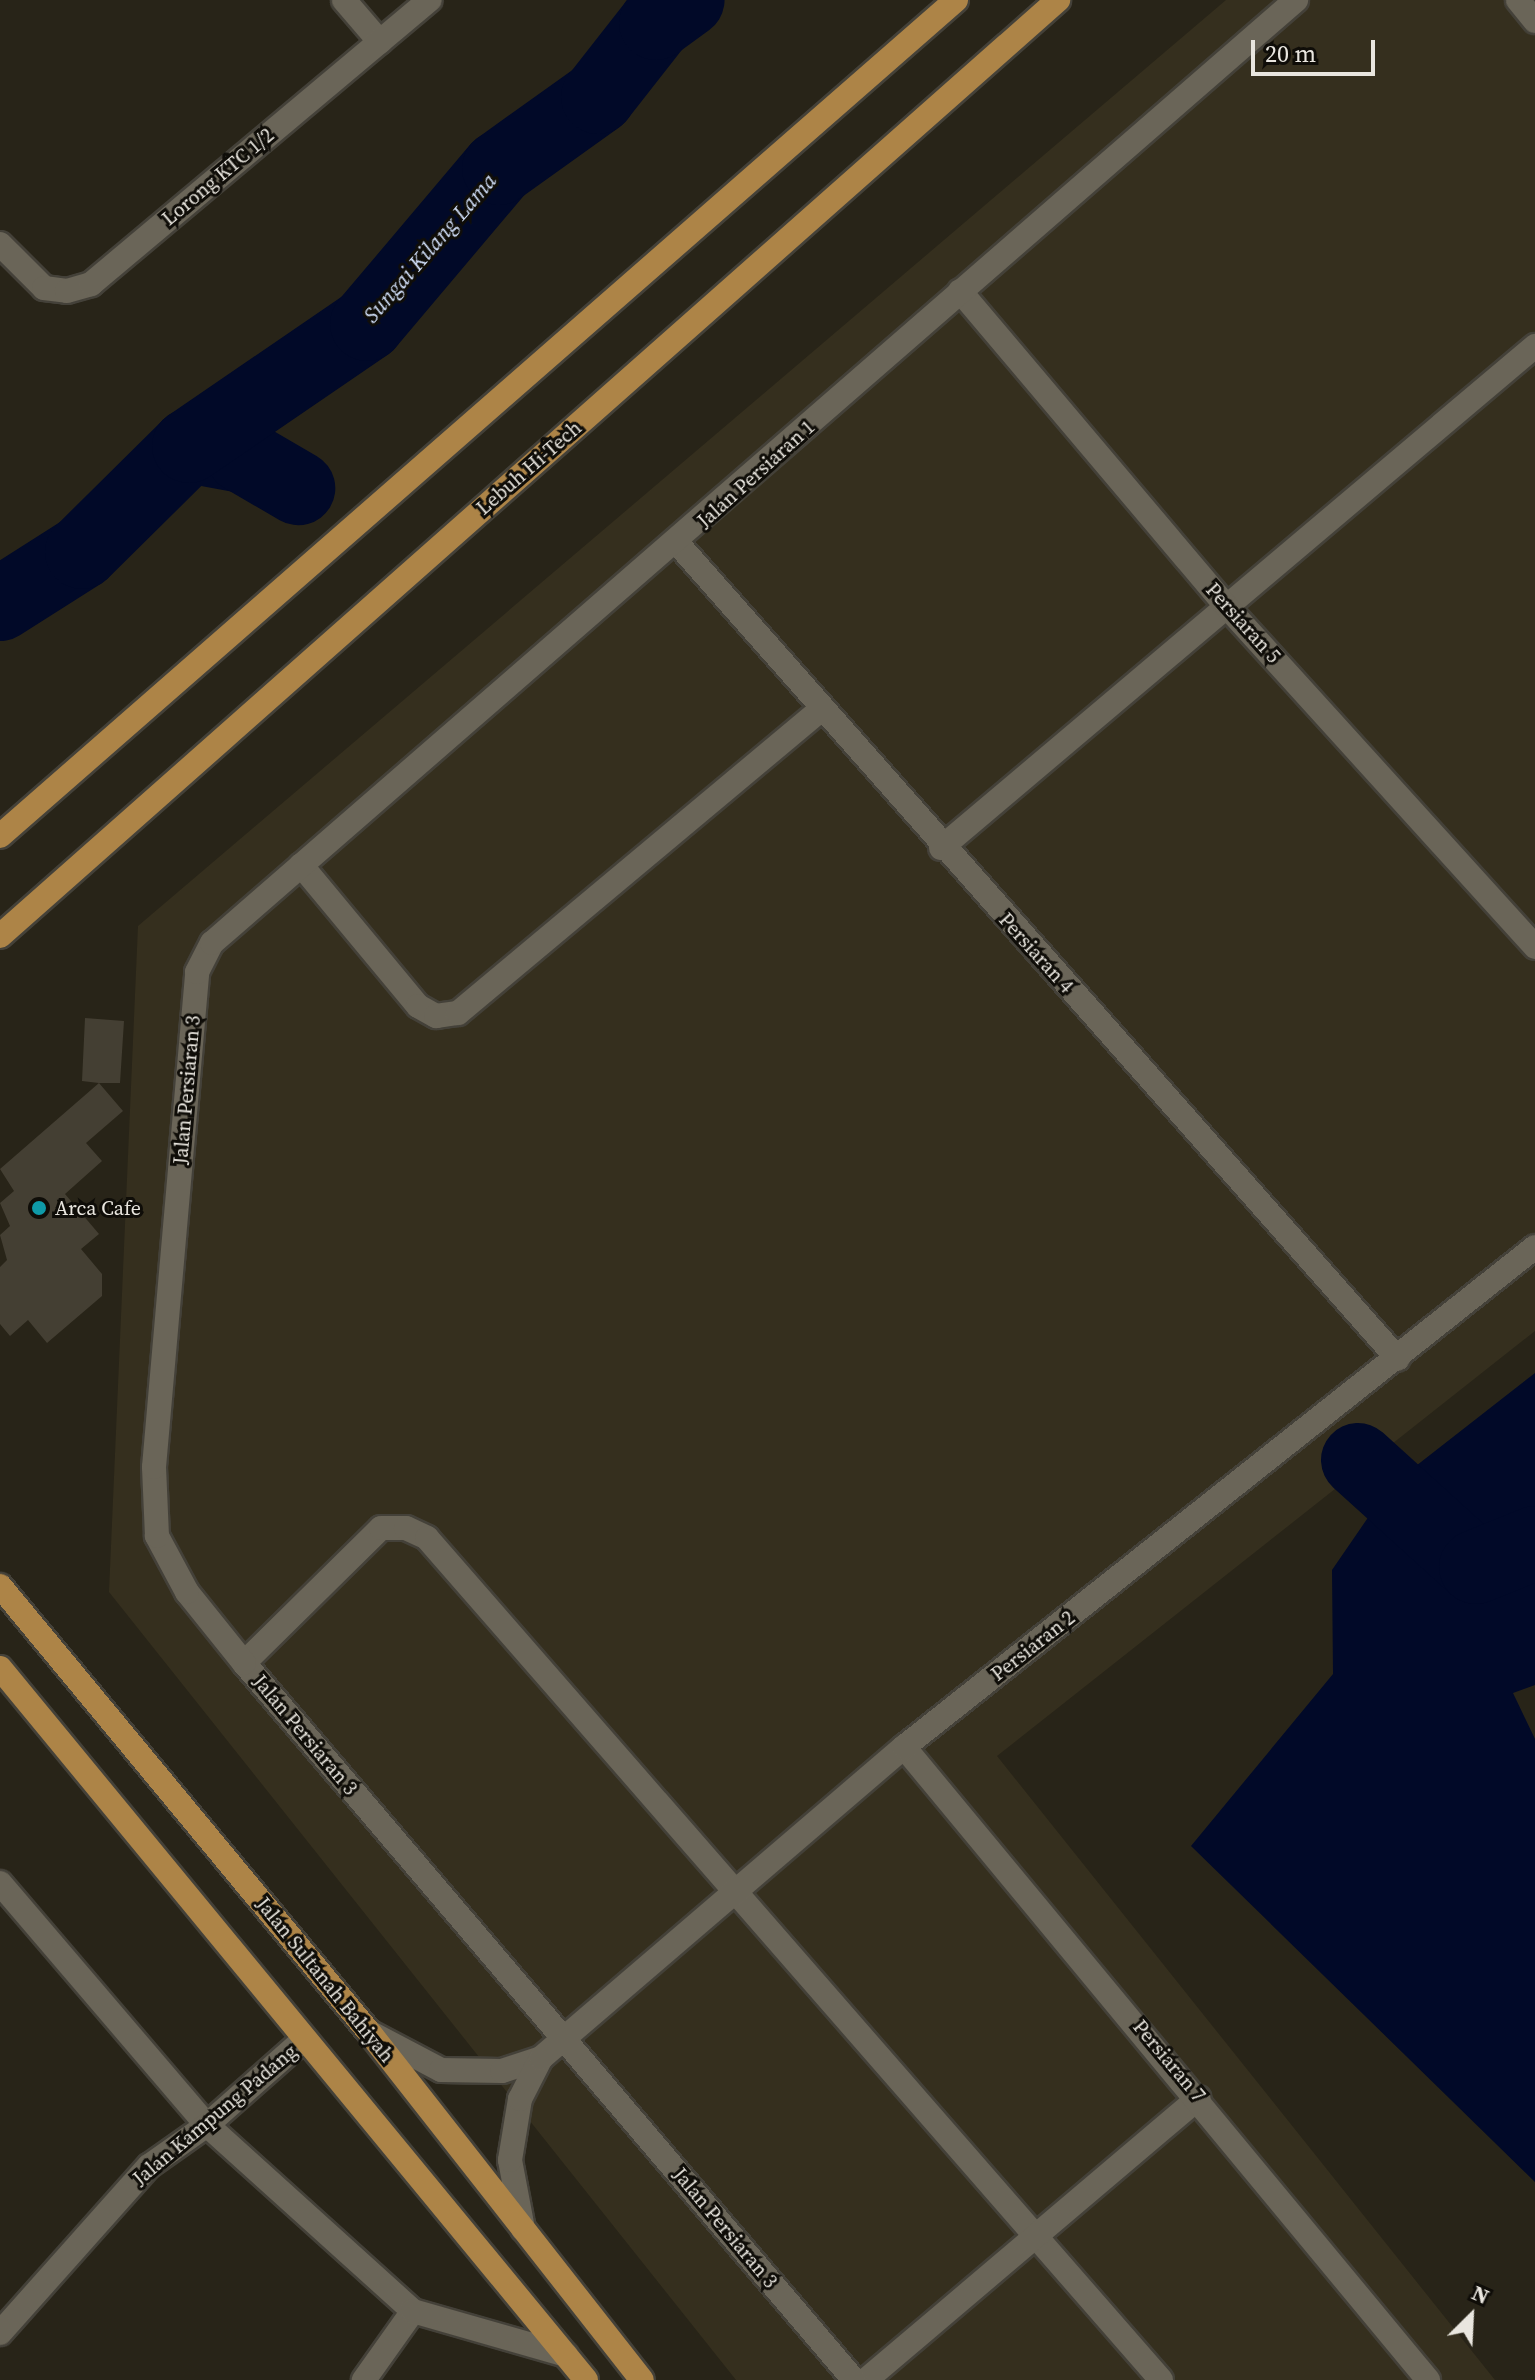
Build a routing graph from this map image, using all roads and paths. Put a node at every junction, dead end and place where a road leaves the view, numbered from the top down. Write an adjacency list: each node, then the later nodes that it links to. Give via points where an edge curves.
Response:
1 (344, 0): 8 (street)
2 (430, 0): 8 (street, Lorong KTC 1/2)
3 (956, 0): 15 (main road)
4 (1058, 0): 18 (main road, Lebuh Hi-Tech)
5 (1296, 0): 10 (street, Jalan Persiaran 1)
6 (1518, 0): 7 (street)
7 (1535, 21)
8 (380, 42): 9 (street, Lorong KTC 1/2, via 91,284 67,291 44,288)
9 (0, 244)
10 (960, 291): 12 (street, Jalan Persiaran 1); 13 (street, Persiaran 5)
11 (1535, 346): 13 (street)
12 (678, 544): 14 (street, Persiaran 4); 17 (street, Jalan Persiaran 1)
13 (1227, 607): 16 (street); 20 (street, Persiaran 5)
14 (820, 710): 16 (street, Persiaran 4); 17 (street, via 458,1013 436,1016 418,1006)
15 (0, 836)
16 (941, 848): 22 (street, Persiaran 4)
17 (301, 865): 19 (street, Jalan Persiaran 1)
18 (0, 936)
19 (212, 943): 24 (street, Jalan Persiaran 3, via 197,972 154,1467 157,1536 187,1592)
20 (1535, 947)
21 (1535, 1247): 22 (street, Persiaran 2)
22 (1398, 1359): 26 (street, Persiaran 2)
23 (0, 1586): 29 (main road, Jalan Sultanah Bahiyah)
24 (244, 1663): 28 (street, via 381,1528 406,1528 427,1538); 30 (street, Jalan Persiaran 3)
25 (0, 1668): 31 (main road)
26 (904, 1747): 28 (street, Persiaran 2); 33 (street, Persiaran 7)
27 (0, 1883): 34 (street)
28 (737, 1889): 30 (street, Persiaran 2); 36 (street)
29 (369, 2032): 32 (street, via 441,2070 502,2071); 35 (main road, Jalan Sultanah Bahiyah)
30 (563, 2038): 32 (street, Persiaran 2); 43 (street, Jalan Persiaran 3)
31 (303, 2040): 34 (street, Jalan Kampung Padang); 39 (main road)
32 (541, 2058): 35 (street, via 520,2099 510,2160)
33 (1199, 2098): 36 (street); 46 (street, Persiaran 7)
34 (207, 2125): 37 (street); 38 (street, Jalan Kampung Padang, via 149,2166)
35 (523, 2229): 42 (main road, Jalan Sultanah Bahiyah)
36 (1038, 2237): 44 (street); 45 (street)
37 (413, 2311): 39 (street); 40 (street)
38 (0, 2333)
39 (566, 2355): 41 (main road)
40 (364, 2380)
41 (586, 2380)
42 (642, 2380)
43 (854, 2380)
44 (866, 2380)
45 (1161, 2380)
46 (1428, 2380)

